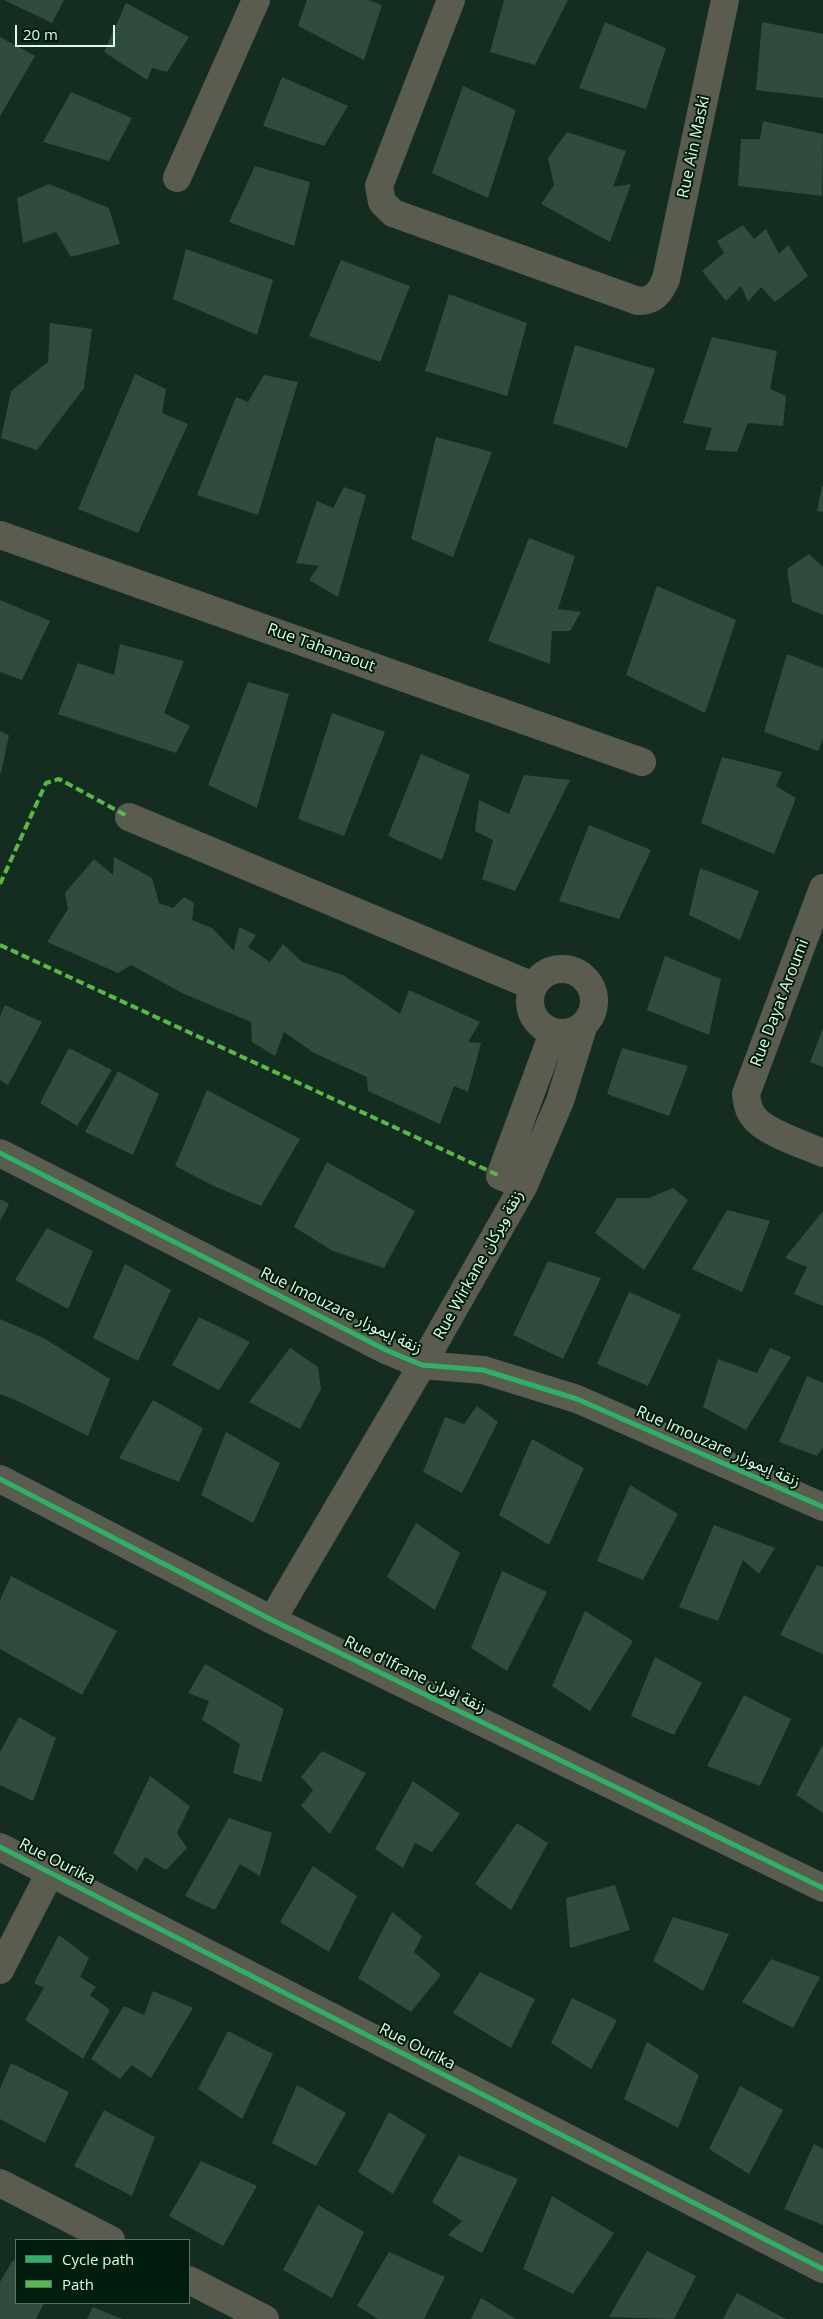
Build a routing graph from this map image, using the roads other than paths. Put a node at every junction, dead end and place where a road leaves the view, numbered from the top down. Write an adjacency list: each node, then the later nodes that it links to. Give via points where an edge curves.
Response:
1 (256, 0): 4 (street)
2 (451, 0): 3 (street, Rue Ain Maski, via 379,186 382,202 393,213 638,301 647,301 661,293 666,279)
3 (725, 0)
4 (177, 178)
5 (0, 534): 6 (street, Rue Tahanaout)
6 (642, 762)
7 (129, 816): 9 (street)
8 (823, 888): 15 (street, Rue Dayat Aroumi, via 746,1094 753,1117 763,1126)
9 (533, 986): 10 (street, via 542,974 556,969 570,969 583,976 592,987 595,1001 592,1016); 11 (street, via 529,999 532,1014 541,1026)
10 (583, 1027): 11 (street, via 569,1034); 13 (street, Rue Wirkane زنقة ويركان)
11 (553, 1033): 12 (street)
12 (532, 1088): 13 (street); 16 (street)
13 (560, 1101): 16 (street, Rue Wirkane زنقة ويركان)
14 (0, 1153): 17 (street, Rue Imouzare زنقة إيموزار, via 386,1350)
15 (823, 1153)
16 (512, 1180): 17 (street, Rue Wirkane زنقة ويركان)
17 (422, 1365): 19 (street, Rue Imouzare زنقة إيموزار, via 483,1370 577,1399); 20 (street, Rue Wirkane زنقة ويركان)
18 (0, 1479): 20 (street, Rue d'Ifrane زنقة إفران)
19 (823, 1507)
20 (272, 1620): 23 (street, Rue d'Ifrane زنقة إفران)
21 (0, 1847): 22 (street, Rue Ourika)
22 (50, 1873): 24 (street); 27 (street, Rue Ourika)
23 (823, 1888)
24 (0, 1970)
25 (0, 2183): 26 (street)
26 (109, 2239)
27 (823, 2270)
28 (190, 2281): 29 (street)
29 (265, 2319)

